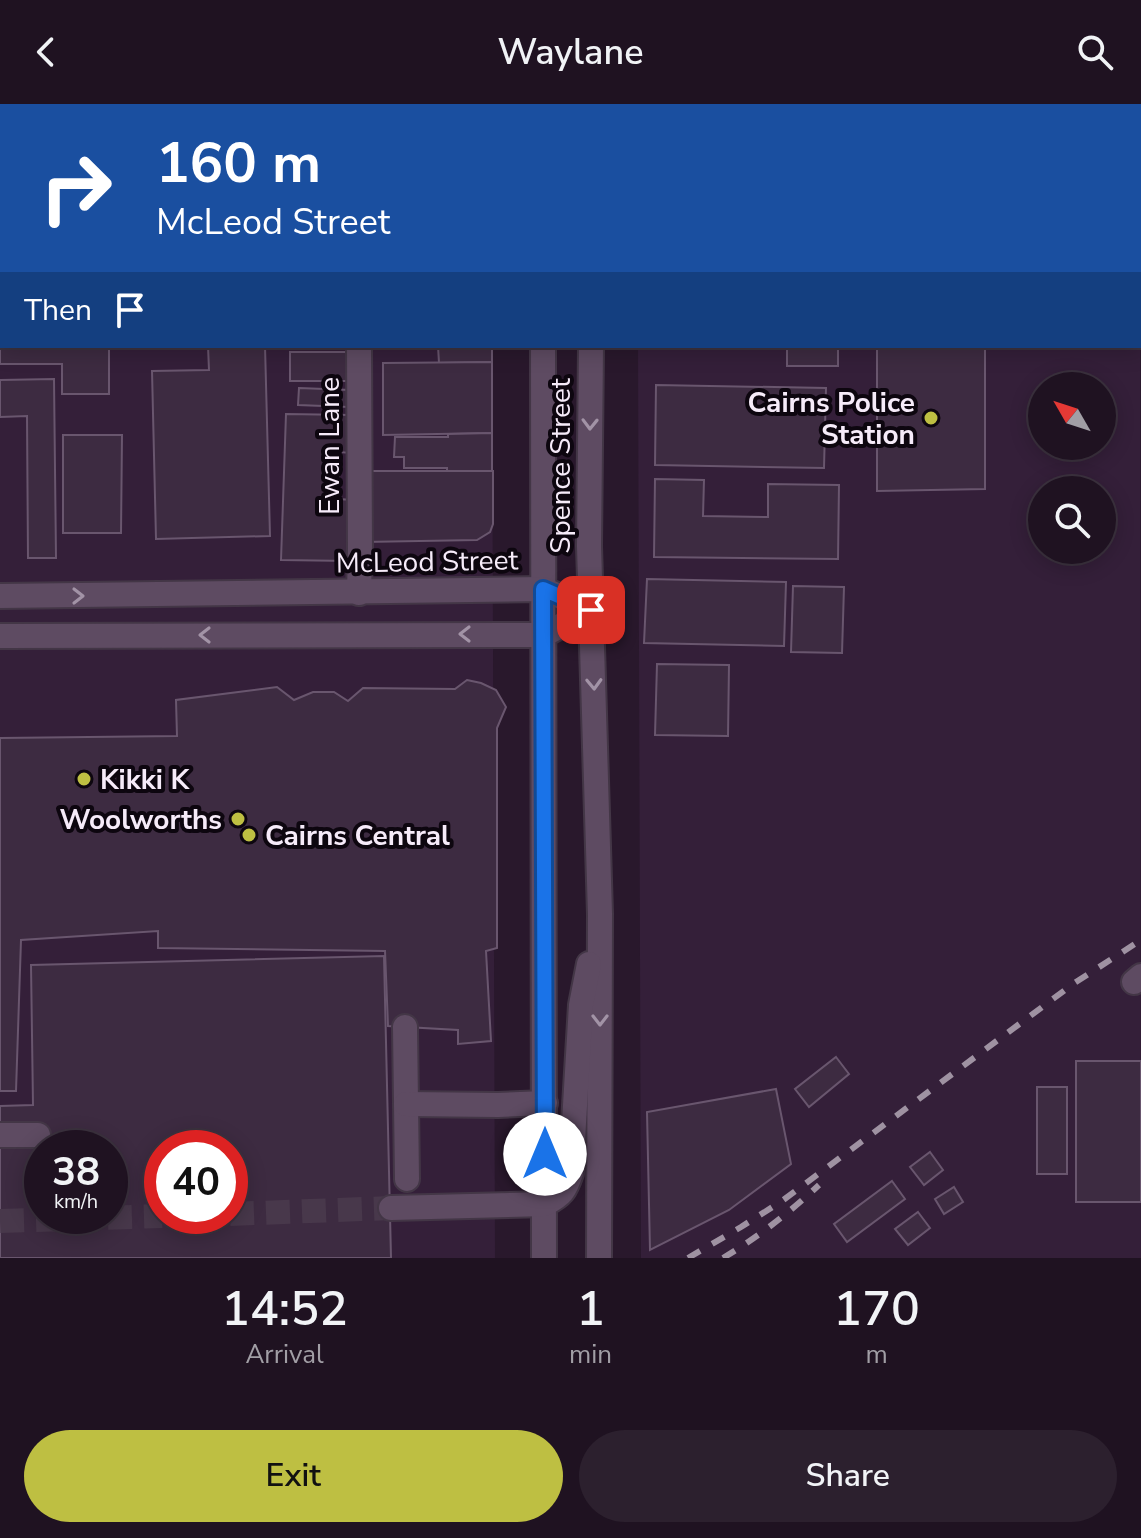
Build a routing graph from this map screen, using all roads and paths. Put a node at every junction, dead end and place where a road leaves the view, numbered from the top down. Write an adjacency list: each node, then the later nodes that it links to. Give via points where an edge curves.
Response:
1 (359, 348): 5 (street, Ewan Lane)
2 (543, 348): 4 (street, Spence Street)
3 (591, 348): 7 (street, Spence Street, one-way to 7)
4 (543, 589): 5 (street, McLeod Street); 7 (street, McLeod Street); 8 (street, Spence Street)
5 (359, 593): 6 (street, McLeod Street, one-way to 5)
6 (0, 596)
7 (591, 610): 8 (street); 10 (street, Spence Street, one-way to 10)
8 (543, 635): 9 (street, one-way to 9); 12 (street, Spence Street)
9 (0, 636)
10 (600, 914): 17 (street, via 581,1005 571,1173 560,1196); 20 (street, Spence Street, one-way to 20)
11 (405, 1027): 13 (street)
12 (545, 1103): 13 (street); 17 (street, Spence Street)
13 (406, 1104): 16 (street)
14 (0, 1135): 15 (street)
15 (24, 1135)
16 (407, 1179)
17 (545, 1204): 18 (street); 19 (street, Spence Street)
18 (391, 1208)
19 (544, 1258)
20 (599, 1258)

